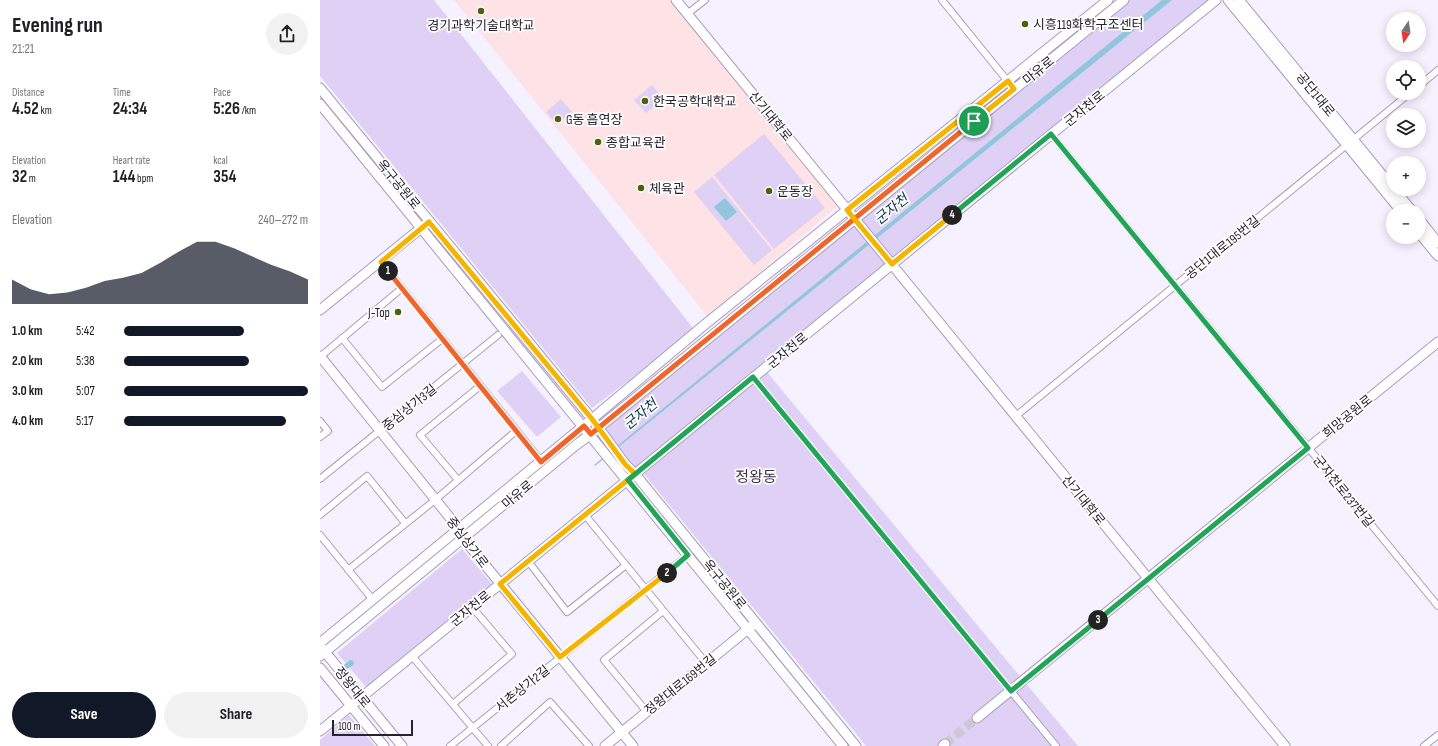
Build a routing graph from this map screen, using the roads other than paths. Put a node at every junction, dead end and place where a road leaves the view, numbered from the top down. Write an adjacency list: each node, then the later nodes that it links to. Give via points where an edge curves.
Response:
1 (676, 0): 9 (street, 산기대학로)
2 (705, 0): 9 (street)
3 (942, 0): 12 (street)
4 (1108, 0): 12 (street, 마유로)
5 (1124, 0): 14 (street, 마유로)
6 (1216, 0): 17 (street, 군자천로)
7 (1228, 0): 18 (street)
8 (1239, 0): 18 (street, 공단1대로)
9 (687, 14): 23 (street, 산기대학로)
10 (1438, 70): 11 (street)
11 (1426, 80)
12 (1008, 81): 14 (street); 23 (street, 마유로)
13 (320, 88): 25 (street, 옥구공원로)
14 (1014, 89): 24 (street, 마유로)
15 (1401, 100): 18 (street, 공단1대로195번길)
16 (320, 104): 25 (street, 옥구공원로)
17 (1051, 134): 31 (street, 군자천로); 32 (street, 군자천로237번길)
18 (1350, 142): 19 (street, 공단1대로); 21 (street); 32 (street, 공단1대로195번길)
19 (1386, 180)
20 (1400, 196): 22 (street, 공단1대로)
21 (1396, 204)
22 (1407, 204)
23 (847, 210): 24 (street, 산기대학로); 44 (street, 마유로)
24 (855, 219): 31 (street, 산기대학로); 47 (street, 마유로)
25 (426, 225): 30 (street); 44 (street, 옥구공원로); 46 (street, 옥구공원로, via 505,331)
26 (1426, 227): 28 (street)
27 (1426, 241): 29 (street)
28 (1438, 242)
29 (1438, 256)
30 (381, 262): 33 (street); 34 (street)
31 (892, 264): 41 (street, 군자천로); 43 (street, 산기대학로)
32 (1175, 285): 43 (street, 공단1대로195번길); 53 (street, 군자천로237번길)
33 (402, 288): 36 (street, 중심상가로); 37 (street)
34 (320, 310)
35 (498, 335): 40 (street, 중심상가3길)
36 (342, 338): 37 (street, via 382,387); 39 (street, 중심상가로)
37 (442, 339): 40 (street)
38 (1438, 342): 53 (street, 희망공원로)
39 (320, 356): 48 (street, 중심상가로)
40 (463, 364): 42 (street); 48 (street, 중심상가3길)
41 (753, 377): 55 (street, 군자천로); 84 (street)
42 (480, 386): 49 (street); 57 (street, via 420,435)
43 (1016, 416): 69 (street, 산기대학로)
44 (592, 419): 46 (street, 마유로); 47 (street, 옥구공원로)
45 (320, 421): 51 (street, via 328,431)
46 (584, 426): 50 (street, 옥구공원로); 54 (street, 마유로)
47 (599, 428): 50 (street, 마유로); 52 (street, 옥구공원로)
48 (380, 430): 56 (street, 중심상가3길); 58 (street, 중심상가로)
49 (516, 431): 54 (street); 57 (street)
50 (591, 434): 52 (street, 옥구공원로); 64 (street, 마유로)
51 (320, 438)
52 (604, 442): 55 (street, 옥구공원로, via 625,464); 55 (street, 옥구공원로, via 615,464)
53 (1308, 448): 69 (street, 희망공원로); 73 (street, 군자천로237번길)
54 (541, 462): 62 (street, 마유로)
55 (631, 477): 60 (street, 군자천로); 65 (street, 옥구공원로); 76 (street, 옥구공원로)
56 (320, 478)
57 (458, 480): 58 (street)
58 (435, 500): 61 (street); 62 (street, 중심상가로)
59 (320, 515): 61 (street, via 367,476)
60 (585, 515): 66 (street, 군자천로); 67 (street)
61 (405, 523): 68 (street)
62 (458, 529): 64 (street, 중심상가로); 72 (street, 마유로)
63 (320, 535): 68 (street)
64 (463, 538): 70 (street, 중심상가로); 79 (street, 마유로)
65 (688, 555): 71 (street, 서촌상가2길); 77 (street, 옥구공원로)
66 (528, 561): 67 (street, via 567,612); 70 (street, 군자천로)
67 (626, 565): 71 (street)
68 (348, 570): 72 (street)
69 (1148, 578): 84 (street, 희망공원로); 105 (street, 산기대학로)
70 (500, 584): 74 (street, 군자천로); 81 (street, 중심상가로)
71 (646, 590): 75 (street); 81 (street, 서촌상가2길)
72 (373, 600): 78 (street, 마유로)
73 (1438, 606)
74 (472, 607): 80 (street, 군자천로); 87 (street, via 512,654)
75 (663, 611): 82 (street); 88 (street, via 604,660)
76 (756, 623): 77 (street, 정왕대로169번길); 103 (street, 옥구공원로)
77 (748, 629): 82 (street, 정왕대로169번길); 102 (street, 옥구공원로)
78 (320, 643)
79 (322, 651): 85 (street, 정왕대로)
80 (412, 656): 85 (street, 군자천로); 87 (street)
81 (560, 657): 90 (street, 서촌상가2길); 92 (street, 중심상가로)
82 (706, 663): 88 (street, 정왕대로169번길)
83 (320, 668): 86 (street, 정왕대로)
84 (1011, 691): 89 (street, 희망공원로); 104 (street)
85 (359, 694): 86 (street, 군자천로); 95 (street, 정왕대로)
86 (348, 702): 91 (street, 군자천로); 94 (street, 정왕대로)
87 (453, 704): 90 (street)
88 (647, 712): 92 (street, 정왕대로169번길)
89 (977, 718)
90 (473, 728): 96 (street, 서촌상가2길); 97 (street)
91 (320, 731)
92 (622, 732): 100 (street, 정왕대로169번길); 101 (street, 중심상가로)
93 (1438, 735): 106 (street)
94 (384, 746)
95 (402, 746)
96 (450, 746)
97 (488, 746)
98 (501, 746): 99 (street, via 550,702)
99 (588, 746)
100 (605, 746)
101 (633, 746)
102 (843, 746)
103 (856, 746)
104 (1056, 746)
105 (1286, 746)
106 (1424, 746)

